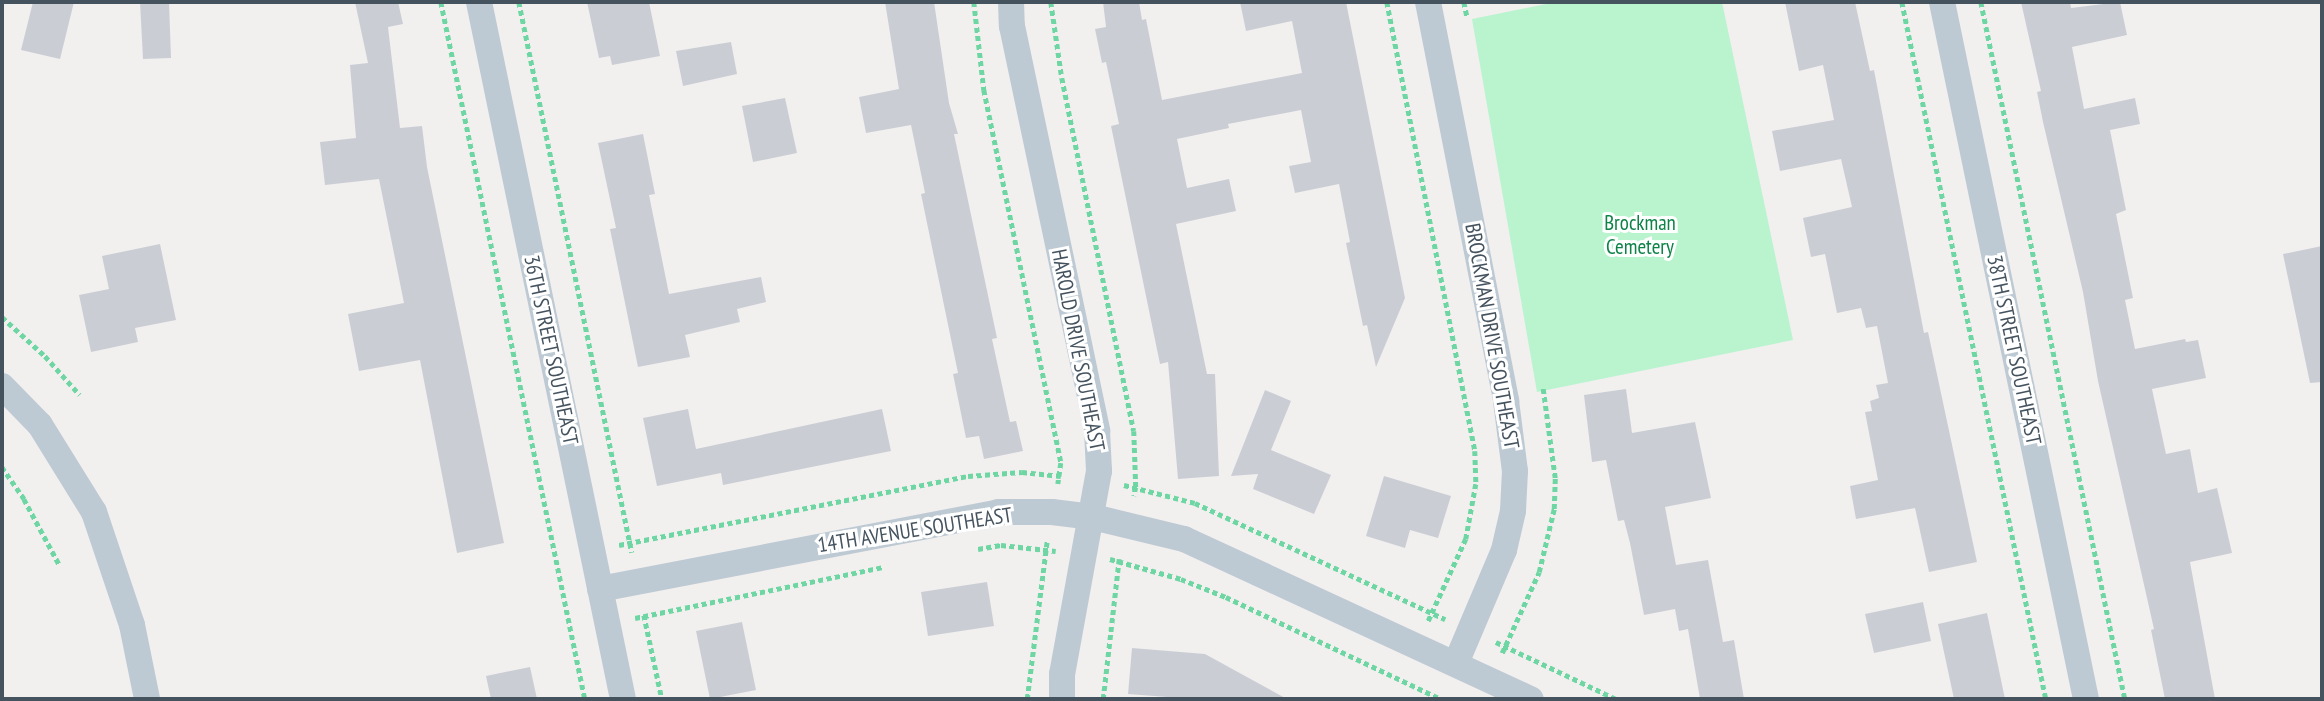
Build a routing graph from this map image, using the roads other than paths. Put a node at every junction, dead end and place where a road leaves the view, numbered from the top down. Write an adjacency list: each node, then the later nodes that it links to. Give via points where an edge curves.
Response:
1 (479, 2): 7 (street, 36TH STREET SOUTHEAST)
2 (1011, 2): 6 (street, HAROLD DRIVE SOUTHEAST, via 1097,431 1099,471)
3 (1428, 2): 8 (street, BROCKMAN DRIVE SOUTHEAST, via 1516,471 1504,550)
4 (1942, 2): 13 (street, 38TH STREET SOUTHEAST)
5 (2, 386): 9 (street, via 40,425 94,512 132,625)
6 (1093, 517): 7 (street, 14TH AVENUE SOUTHEAST, via 998,512); 8 (street, 14TH AVENUE SOUTHEAST, via 1184,539); 11 (street, HAROLD DRIVE SOUTHEAST, via 1062,674)
7 (600, 589): 10 (street, 36TH STREET SOUTHEAST)
8 (1457, 663): 12 (street, 14TH AVENUE SOUTHEAST)
9 (147, 699)
10 (623, 699)
11 (1062, 699)
12 (1531, 699)
13 (2086, 699)

